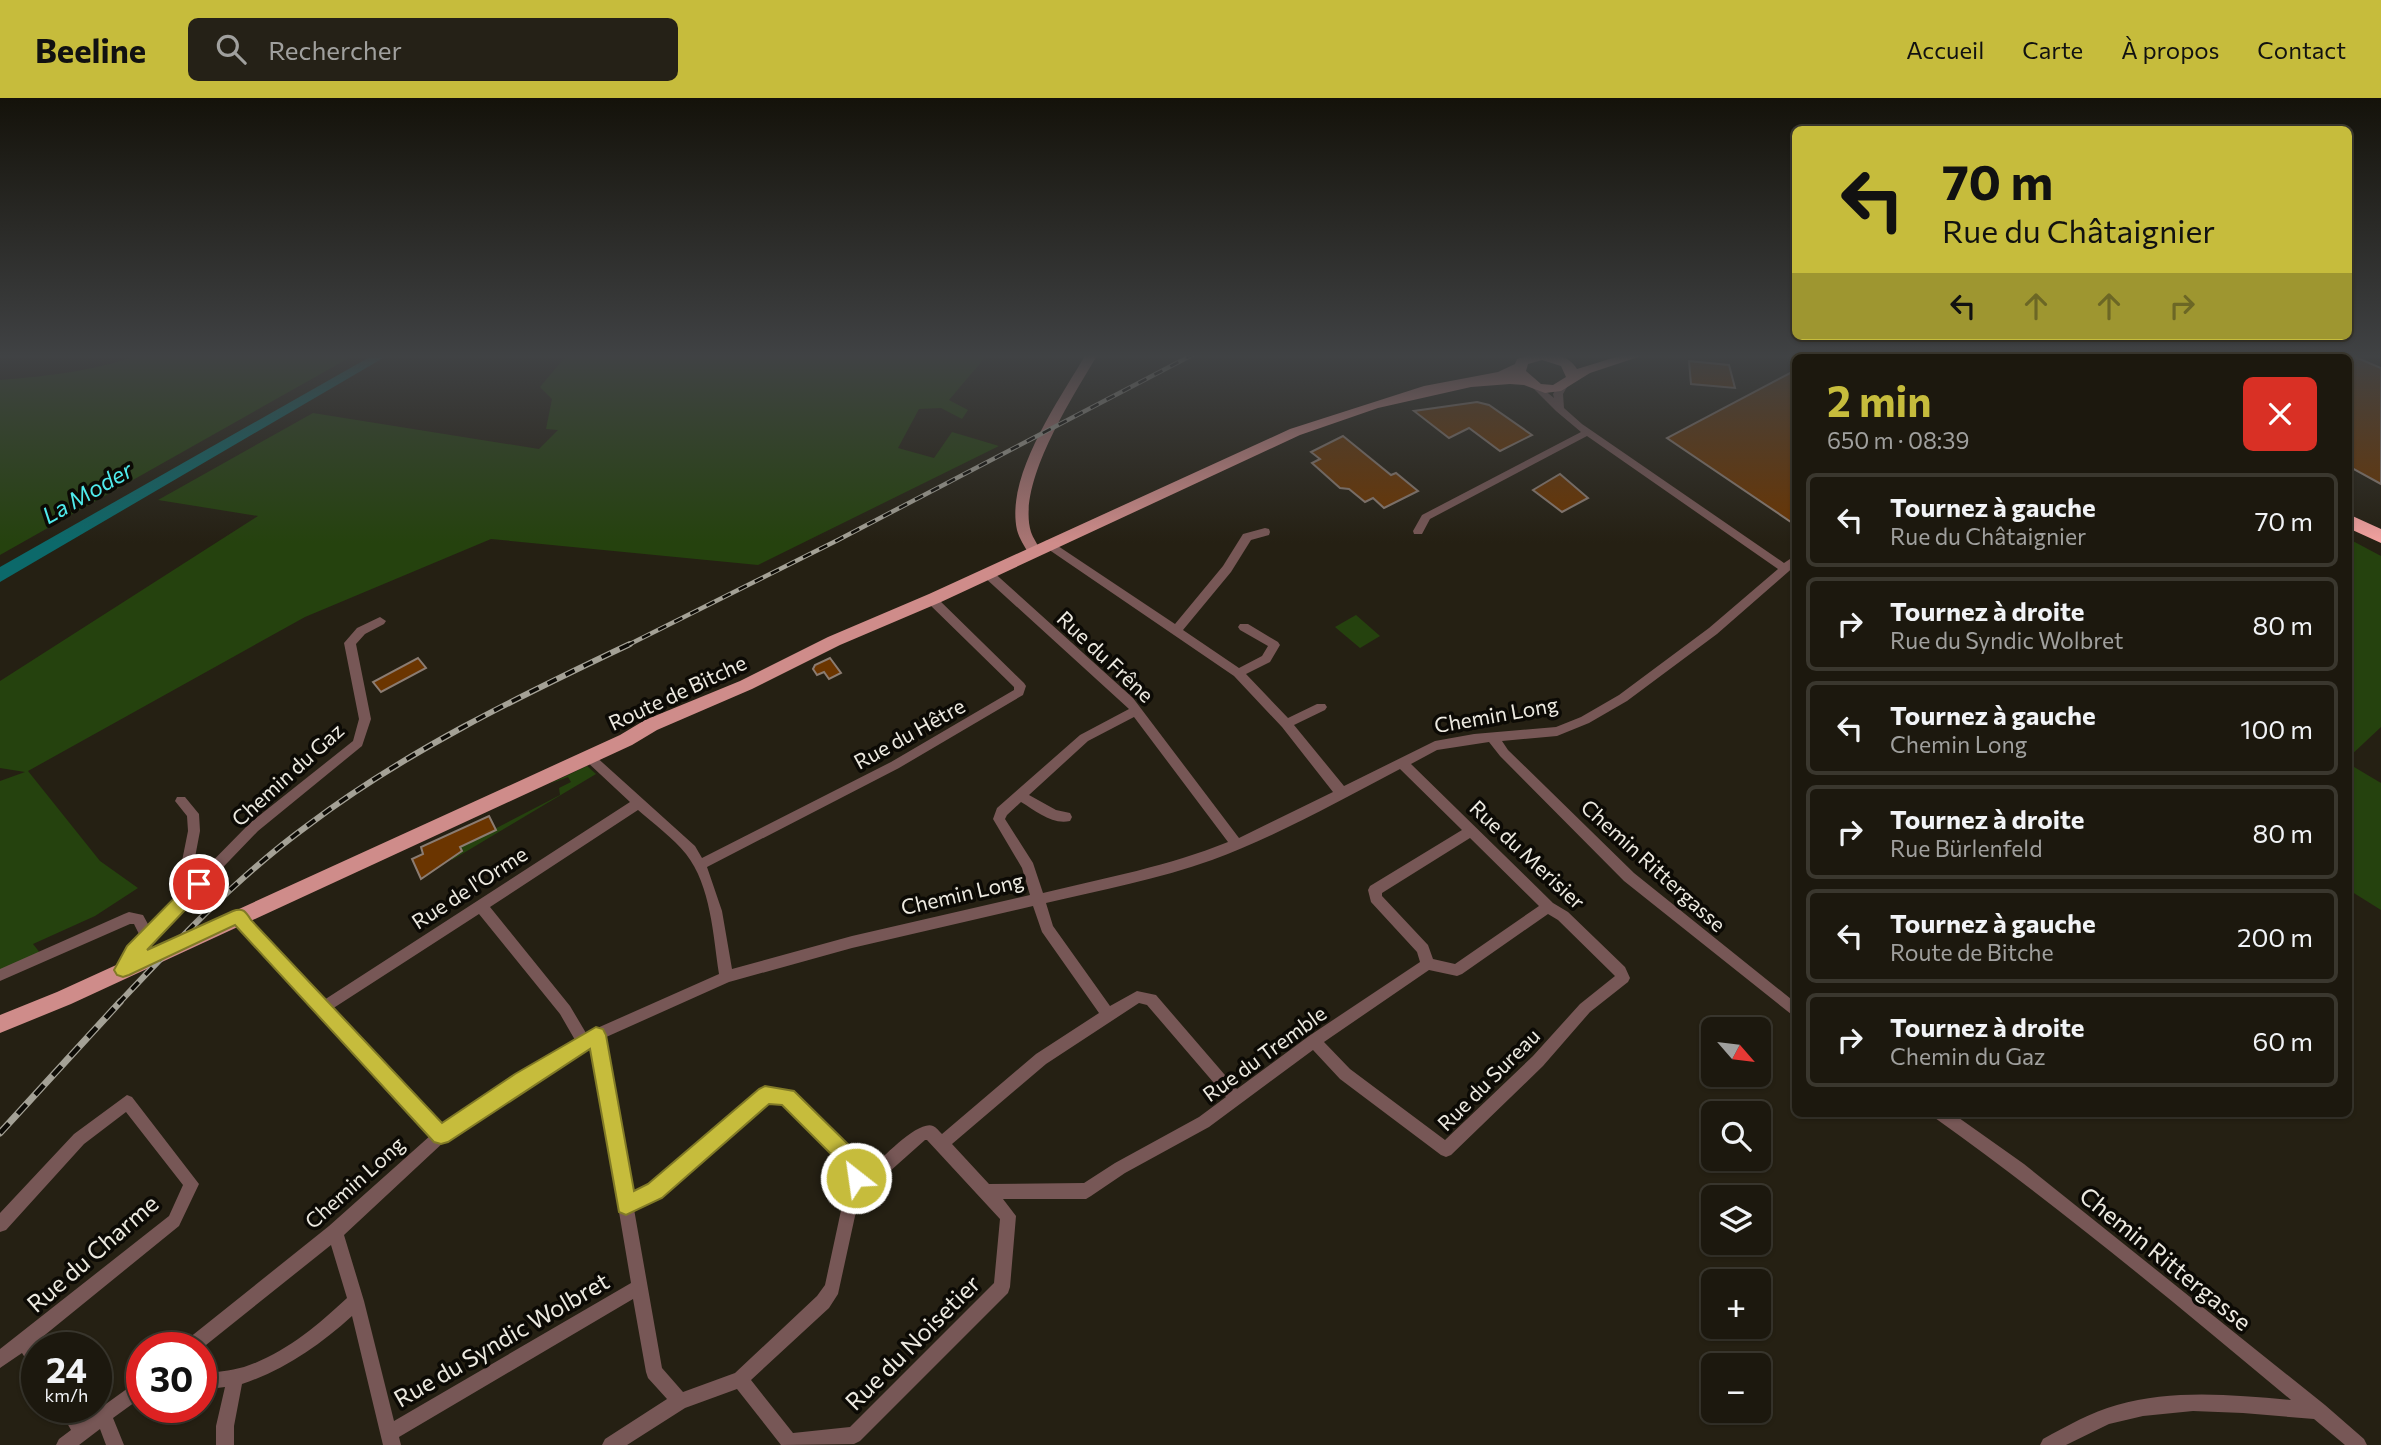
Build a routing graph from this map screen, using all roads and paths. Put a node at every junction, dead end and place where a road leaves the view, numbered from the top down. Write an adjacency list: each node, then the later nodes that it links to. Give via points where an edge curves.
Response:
1 (1056, 417): 12 (street, via 1021,507 1017,543)
2 (1339, 417): 11 (main road, Route de Bitche, via 1295,432)
3 (1569, 417): 4 (street)
4 (1588, 432): 8 (street, via 1426,517); 14 (street)
5 (2352, 513): 7 (highway)
6 (2352, 522): 10 (highway)
7 (2381, 527)
8 (1418, 531)
9 (1265, 532): 19 (street, via 1247,537)
10 (2381, 537)
11 (1049, 544): 12 (main road, Route de Bitche); 19 (street)
12 (1027, 554): 15 (main road, Route de Bitche)
13 (1792, 563): 14 (street, Chemin Long)
14 (1785, 569): 24 (street, Chemin Long, via 1713,631 1608,708 1557,731)
15 (987, 573): 16 (main road, Route de Bitche); 22 (street, Rue du Frêne)
16 (931, 599): 25 (main road, Route de Bitche, via 651,724); 34 (street, Rue du Hêtre, via 1020,686 1019,692 895,765)
17 (380, 621): 36 (street, Chemin du Gaz, via 350,643 365,719 358,743 254,827)
18 (1244, 627): 20 (street, via 1274,645 1266,659)
19 (1176, 631): 20 (street)
20 (1238, 673): 23 (street)
21 (1321, 707): 23 (street)
22 (1137, 710): 28 (street, via 1084,738); 33 (street, Rue du Frêne)
23 (1286, 724): 27 (street)
24 (1493, 738): 26 (street, Chemin Long, via 1448,743); 47 (street, Chemin Rittergasse, via 1629,877)
25 (589, 757): 30 (street); 39 (main road, Route de Bitche)
26 (1401, 762): 27 (street, Chemin Long); 32 (street, Rue du Merisier)
27 (1341, 792): 33 (street, Chemin Long)
28 (1021, 796): 31 (street, via 1053,815); 35 (street, via 999,819 1028,867)
29 (181, 801): 36 (street, via 193,814 194,831)
30 (639, 803): 34 (street); 37 (street, Rue de l'Orme)
31 (1066, 817)
32 (1472, 830): 38 (street, Rue du Merisier); 41 (street, via 1375,890 1376,898 1423,949)
33 (1237, 845): 35 (street, Chemin Long)
34 (701, 864): 44 (street)
35 (1037, 900): 44 (street, Chemin Long, via 852,942); 48 (street, via 1047,928)
36 (180, 903): 40 (street, Chemin du Gaz)
37 (480, 905): 46 (street, Rue de l'Orme); 50 (street)
38 (1548, 907): 41 (street, via 1457,970); 45 (street, Rue du Merisier, via 1573,925)
39 (239, 916): 42 (main road, Route de Bitche); 46 (street)
40 (147, 937): 42 (street, Chemin du Gaz); 43 (street, via 138,919 129,918)
41 (1427, 964): 51 (street, Rue du Tremble)
42 (123, 970): 49 (main road, Route de Bitche)
43 (0, 975)
44 (726, 977): 50 (street, Chemin Long)
45 (1623, 978): 51 (street, Rue du Sureau, via 1585,1008 1446,1150 1345,1074)
46 (323, 1009): 54 (street)
47 (1792, 1009)
48 (1108, 1015): 52 (street, via 1138,997 1151,999); 55 (street, via 1041,1059)
49 (0, 1024)
50 (590, 1038): 54 (street, Chemin Long); 58 (street, Rue du Syndic Wolbret)
51 (1314, 1041): 52 (street, Rue du Tremble)
52 (1236, 1098): 57 (street, Rue du Tremble, via 1204,1122 1086,1191)
53 (1946, 1117): 73 (street, Chemin Rittergasse, via 2019,1169)
54 (441, 1135): 60 (street, Chemin Long)
55 (942, 1144): 56 (street, via 930,1132 921,1134 875,1175); 57 (street, Rue du Noisetier)
56 (856, 1178): 58 (street, via 854,1164 787,1097 765,1095 655,1191); 68 (street, via 832,1288 823,1302)
57 (985, 1192): 68 (street, Rue du Noisetier, via 1008,1216 1002,1287 854,1435 789,1442)
58 (626, 1205): 61 (street, Rue du Syndic Wolbret)
59 (0, 1224): 63 (street, Rue du Charme, via 79,1139 127,1102 191,1184 174,1221)
60 (335, 1232): 62 (street); 64 (street, Chemin Long)
61 (639, 1287): 71 (street, Rue du Syndic Wolbret, via 654,1372); 78 (street, Rue du Syndic Wolbret)
62 (356, 1301): 67 (street, via 281,1358); 78 (street)
63 (38, 1332)
64 (210, 1332)
65 (21, 1346): 66 (street, Rue du Charme)
66 (0, 1360)
67 (235, 1377): 69 (street); 81 (street)
68 (740, 1379): 71 (street)
69 (217, 1380)
70 (126, 1399): 72 (street)
71 (680, 1401): 82 (street)
72 (112, 1410)
73 (2319, 1411): 83 (street, via 2221,1402 2165,1405 2118,1413); 84 (street, Chemin Rittergasse)
74 (77, 1423): 77 (street)
75 (95, 1423): 77 (street)
76 (107, 1423): 80 (street)
77 (83, 1432): 79 (street)
78 (390, 1439)
79 (65, 1445)
80 (115, 1445)
81 (225, 1445)
82 (611, 1445)
83 (2049, 1445)
84 (2358, 1445)

